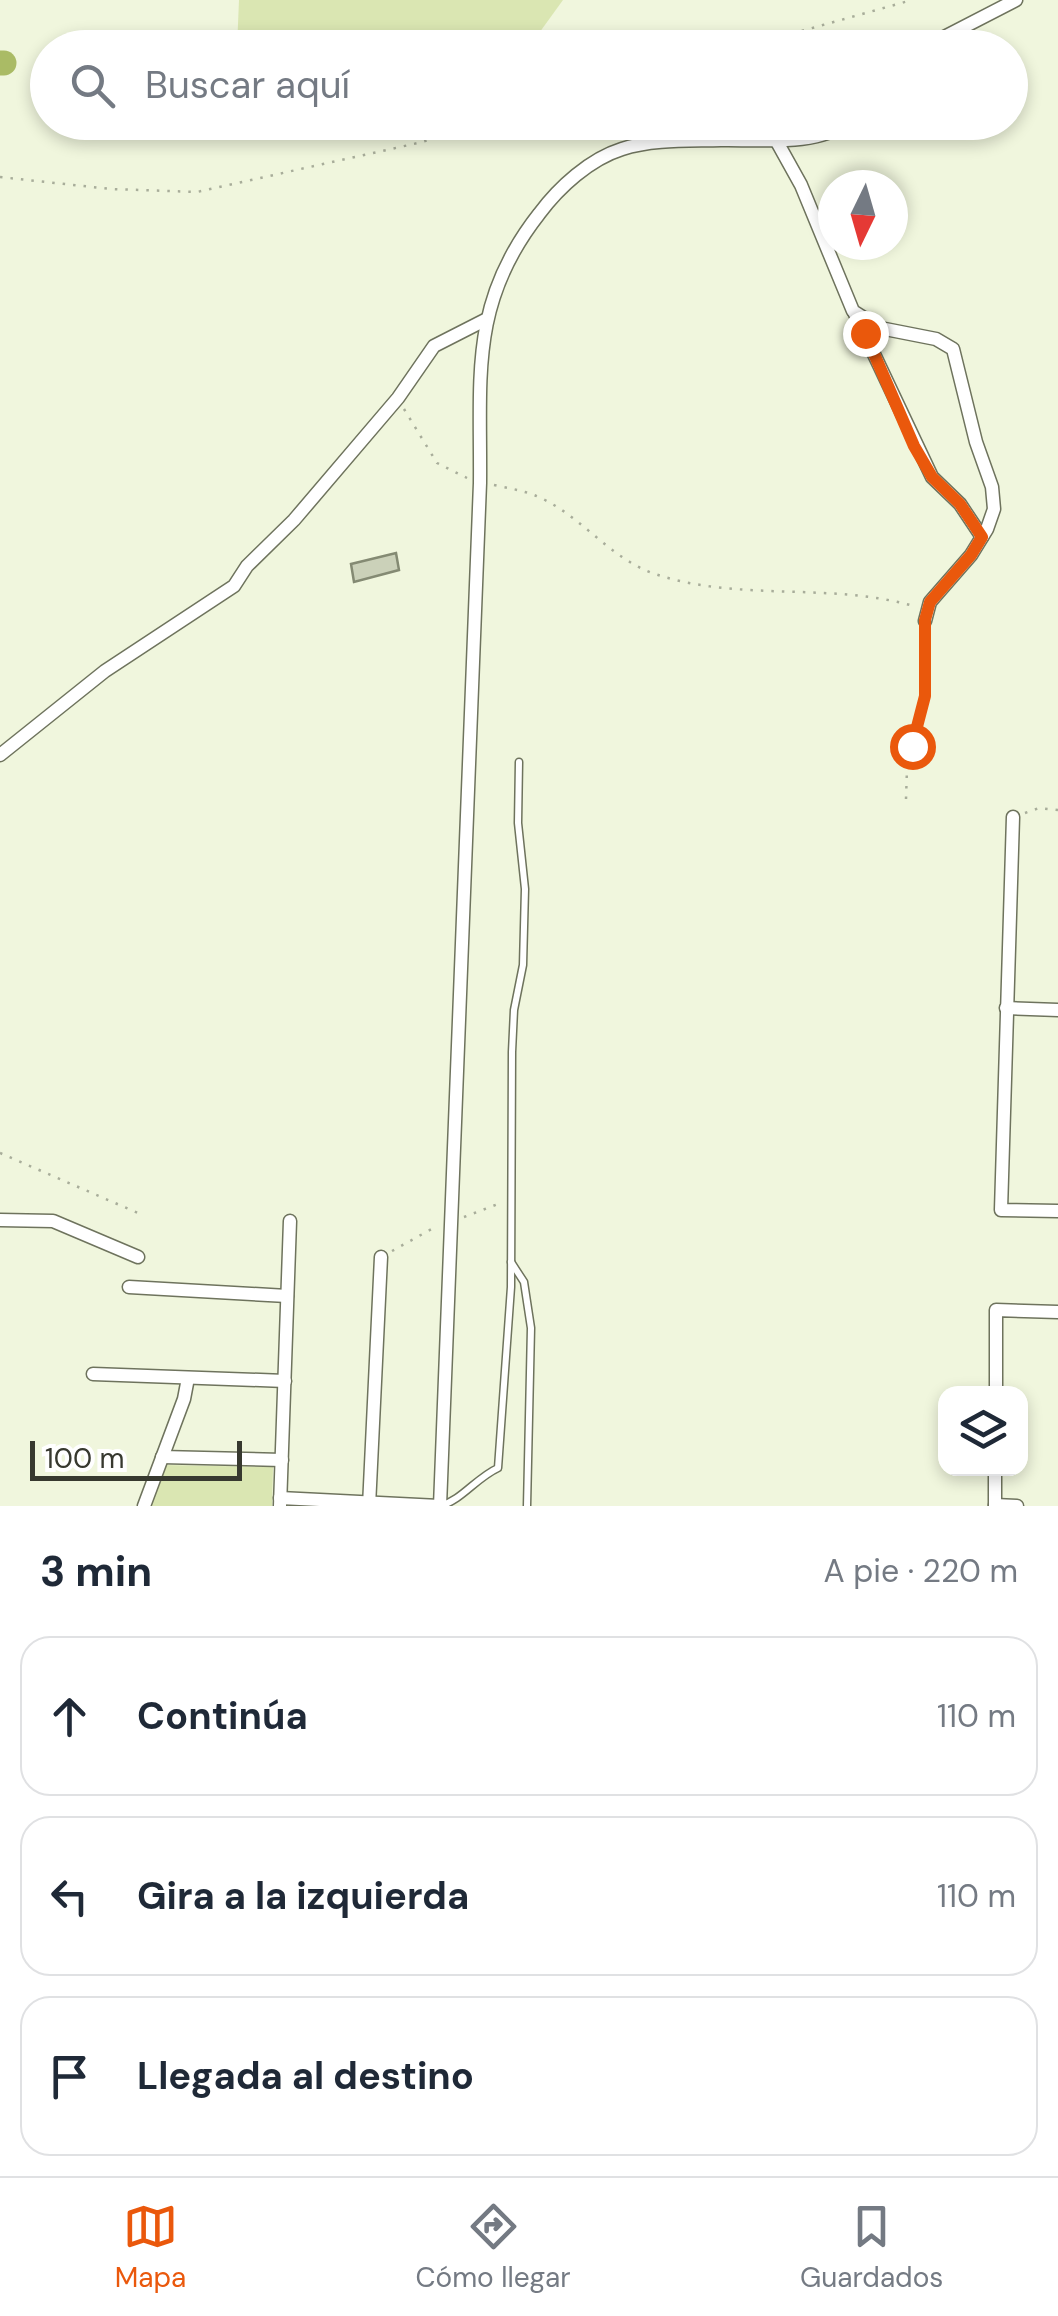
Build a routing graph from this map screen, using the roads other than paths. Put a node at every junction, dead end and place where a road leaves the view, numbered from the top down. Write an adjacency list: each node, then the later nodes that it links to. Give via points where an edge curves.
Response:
1 (1016, 0): 2 (street)
2 (958, 30)
3 (776, 140): 4 (street); 5 (street, via 641,144 607,156 565,185 525,231)
4 (854, 312): 6 (street, via 932,477); 6 (street, via 880,328 953,349 992,488 994,509)
5 (485, 320): 8 (street, via 434,346 398,398 234,586 105,670); 33 (street)
6 (982, 537): 7 (street)
7 (926, 615)
8 (0, 754)
9 (519, 762): 18 (lane, via 524,965 512,1052)
10 (1014, 817): 11 (street)
11 (1006, 1008): 12 (street); 13 (street, via 1001,1210)
12 (1058, 1010)
13 (1058, 1211)
14 (0, 1220): 16 (street, via 53,1221)
15 (290, 1222): 20 (street)
16 (138, 1257)
17 (381, 1257): 30 (street)
18 (510, 1261): 31 (lane, via 498,1468); 34 (lane, via 524,1282 532,1328)
19 (130, 1287): 20 (street)
20 (288, 1296): 24 (street)
21 (1058, 1312): 25 (street, via 996,1310)
22 (93, 1374): 23 (street)
23 (188, 1378): 24 (street); 26 (street)
24 (284, 1381): 27 (street)
25 (996, 1386)
26 (162, 1458): 27 (street); 32 (street)
27 (282, 1460): 29 (street)
28 (995, 1476): 35 (street)
29 (280, 1502): 30 (street)
30 (369, 1504): 33 (street)
31 (454, 1504): 33 (lane)
32 (144, 1506)
33 (439, 1506)
34 (527, 1506)
35 (995, 1506): 36 (street)
36 (1017, 1506)

